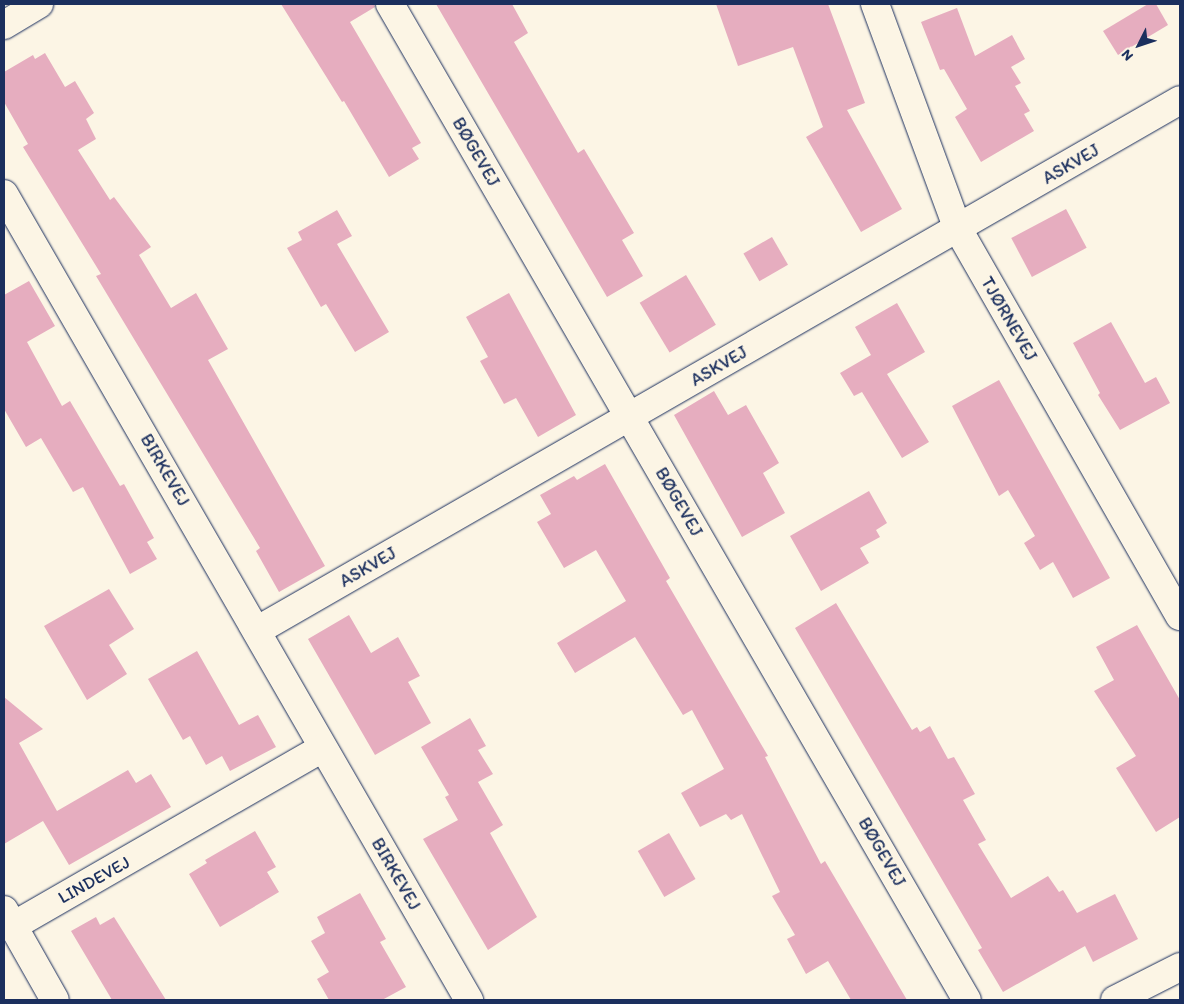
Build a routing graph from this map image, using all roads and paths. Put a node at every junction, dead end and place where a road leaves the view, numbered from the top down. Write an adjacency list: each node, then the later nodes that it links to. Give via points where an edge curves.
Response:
1 (39, 4): 4 (street)
2 (390, 4): 8 (street, BØGEVEJ)
3 (875, 4): 7 (street, TJØRNEVEJ)
4 (4, 25)
5 (1180, 100): 7 (street, ASKVEJ)
6 (4, 194): 10 (street, BIRKEVEJ)
7 (958, 229): 8 (street, ASKVEJ); 9 (street, TJØRNEVEJ)
8 (630, 417): 10 (street, ASKVEJ); 16 (street, BØGEVEJ)
9 (1180, 616)
10 (258, 630): 11 (street, BIRKEVEJ)
11 (323, 748): 12 (street, LINDEVEJ); 15 (street, BIRKEVEJ)
12 (11, 934): 14 (street, LINDEVEJ)
13 (1180, 967): 17 (street)
14 (55, 1000)
15 (469, 1000)
16 (967, 1000)
17 (1115, 1000)

